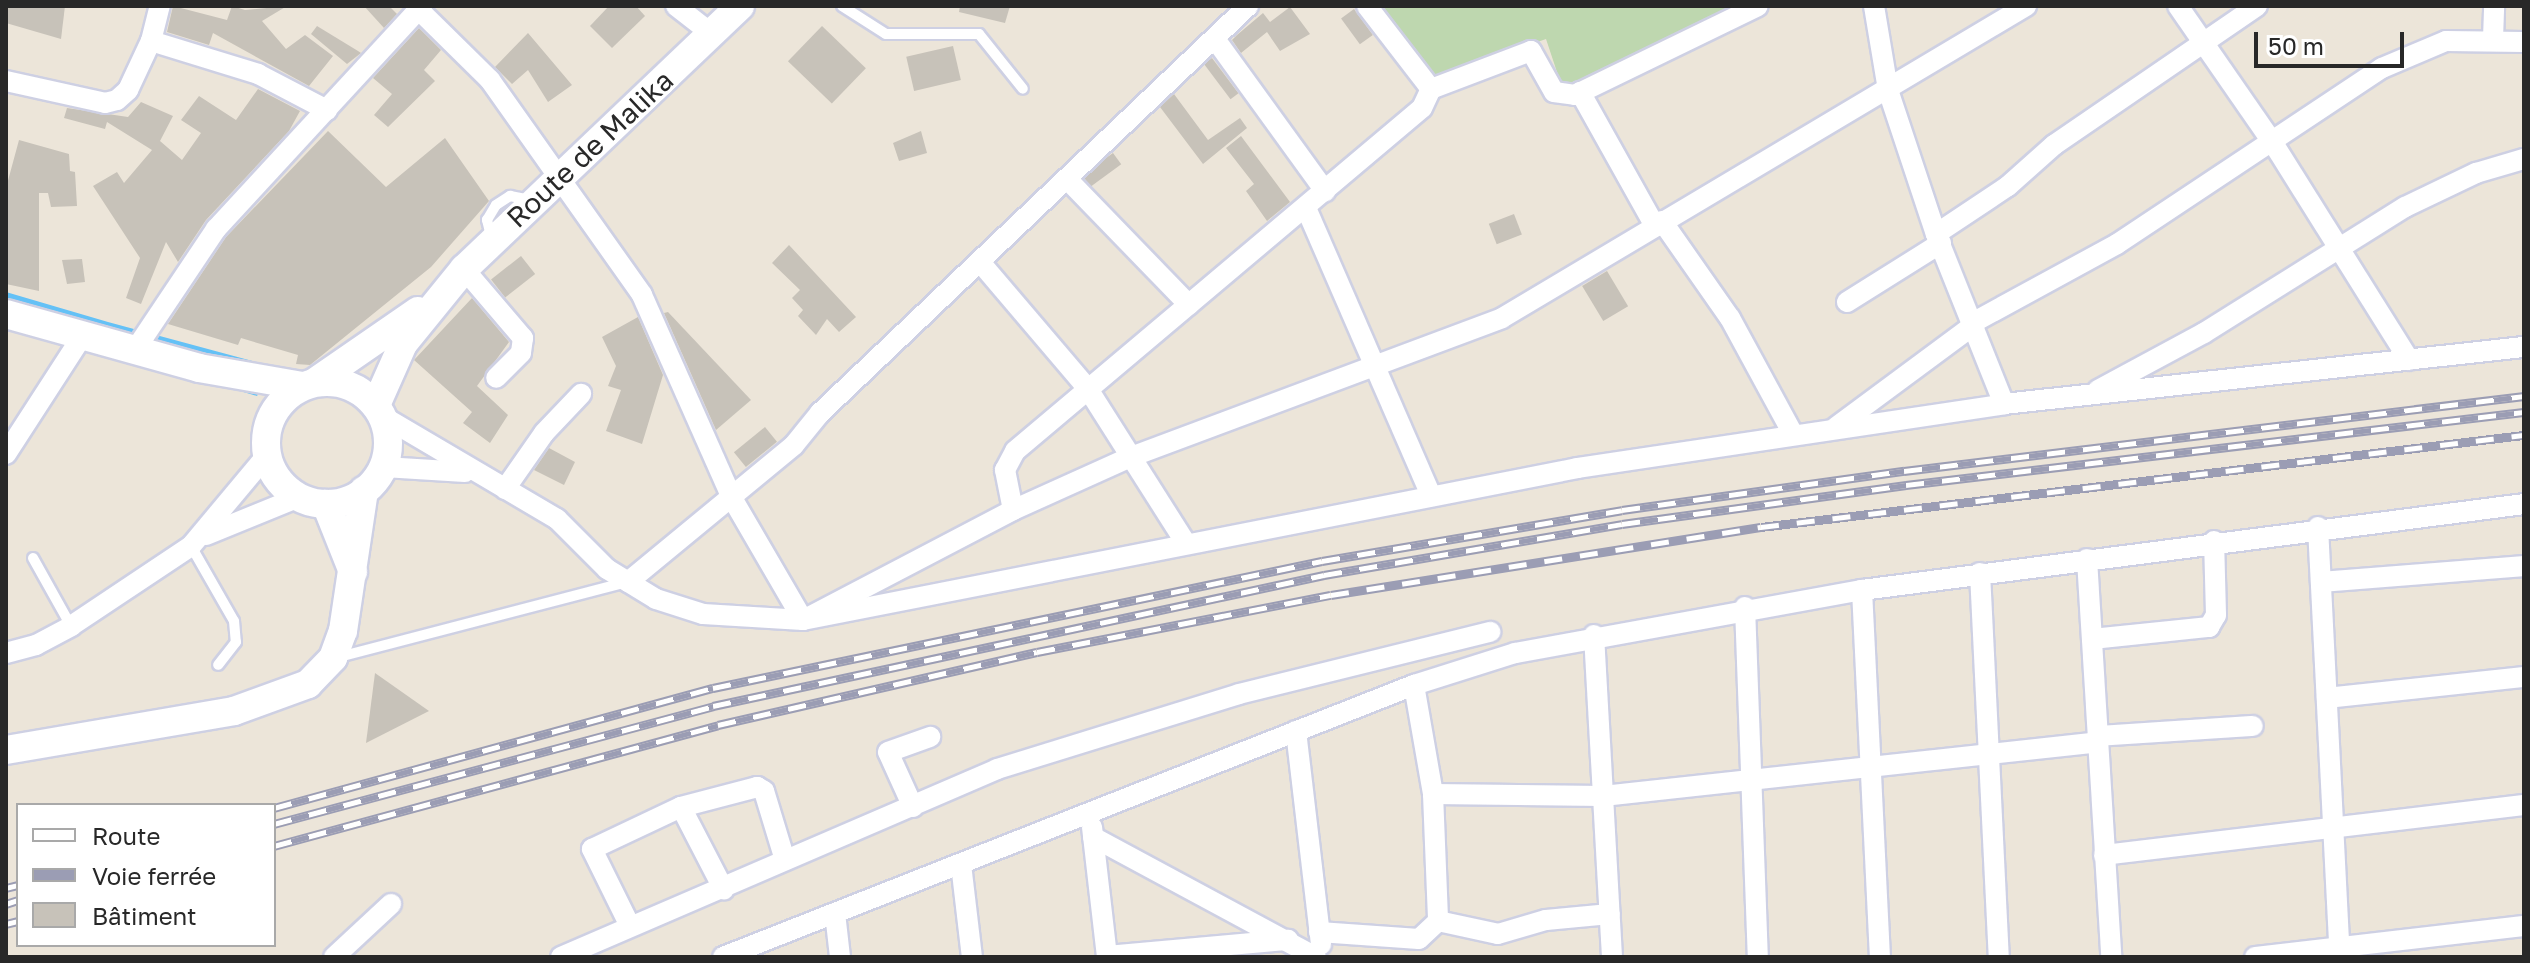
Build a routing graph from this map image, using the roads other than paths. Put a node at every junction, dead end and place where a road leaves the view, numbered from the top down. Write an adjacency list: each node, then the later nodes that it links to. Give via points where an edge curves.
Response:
1 (160, 6): 17 (street)
2 (676, 6): 14 (street)
3 (740, 6): 14 (main road, Route de Malika)
4 (842, 6): 21 (lane, via 886,34 979,34)
5 (1248, 6): 15 (street)
6 (1367, 6): 22 (street)
7 (1758, 6): 24 (street)
8 (1874, 6): 23 (street)
9 (2026, 6): 23 (street)
10 (2178, 6): 18 (street)
11 (2257, 6): 18 (street)
12 (2494, 6): 16 (street)
13 (412, 10): 25 (street); 28 (street, via 490,80)
14 (712, 34): 28 (main road, Route de Malika)
15 (1215, 39): 29 (street); 30 (street)
16 (2493, 39): 19 (street); 26 (street, via 2446,41 2396,61)
17 (151, 41): 20 (street, via 128,90 112,103); 25 (street, via 258,74)
18 (2203, 41): 26 (street); 33 (street, via 2054,145)
19 (2524, 42)
20 (6, 81)
21 (1023, 89)
22 (1431, 89): 24 (street, via 1531,51 1554,92 1565,97); 30 (street, via 1422,108)
23 (1888, 90): 32 (street); 33 (street)
24 (1580, 92): 32 (street)
25 (327, 110): 44 (street, via 216,229)
26 (2273, 143): 34 (street); 41 (street, via 2117,244)
27 (2524, 159): 34 (street, via 2448,185)
28 (561, 176): 36 (main road, Route de Malika); 66 (street, via 642,295)
29 (1067, 179): 35 (street); 39 (street)
30 (1325, 191): 31 (street)
31 (1306, 208): 39 (street); 46 (street)
32 (1658, 224): 46 (street, via 1502,318); 57 (street, via 1730,318)
33 (1938, 238): 38 (street); 41 (street)
34 (2339, 247): 45 (street); 52 (street, via 2168,354)
35 (980, 262): 50 (street); 66 (street, via 820,413 794,445)
36 (464, 269): 37 (main road, Route de Malika); 48 (street, via 523,338 521,353)
37 (442, 295): 49 (main road, Route de Malika); 54 (main road, Route de Malika, via 403,344)
38 (1847, 302)
39 (1189, 305): 50 (street)
40 (6, 314): 42 (main road)
41 (1974, 323): 53 (street); 56 (street)
42 (83, 335): 44 (main road); 58 (street)
43 (2524, 347): 45 (street)
44 (135, 350): 47 (main road)
45 (2409, 360): 52 (street)
46 (1375, 366): 60 (street); 65 (street)
47 (199, 368): 49 (main road); 55 (main road, via 255,399)
48 (496, 378)
49 (308, 384): 54 (main road, via 342,383); 55 (main road)
50 (1088, 389): 60 (street); 69 (street, via 1008,460 1006,481)
51 (581, 394): 63 (street, via 544,433)
52 (2084, 397): 53 (street)
53 (2004, 404): 56 (street)
54 (380, 411): 61 (main road, via 389,444); 62 (street)
55 (272, 415): 59 (main road)
56 (1832, 429): 57 (street)
57 (1793, 434): 65 (street)
58 (6, 454)
59 (267, 455): 67 (main road, via 278,480); 71 (street)
60 (1128, 458): 69 (street); 73 (street)
61 (384, 467): 62 (street); 64 (main road)
62 (473, 472): 63 (street)
63 (505, 489): 79 (street, via 557,519)
64 (364, 491): 67 (main road); 77 (main road)
65 (1431, 496): 73 (street)
66 (732, 498): 79 (street); 83 (street)
67 (312, 501): 71 (street); 77 (main road)
68 (2524, 504): 70 (street)
69 (1013, 510): 83 (street)
70 (2318, 527): 72 (street); 80 (street)
71 (199, 541): 84 (street); 90 (lane, via 234,621 236,642)
72 (2214, 541): 75 (street); 87 (street, via 2216,615 2209,627)
73 (1185, 542): 83 (street)
74 (33, 558): 84 (lane)
75 (2087, 559): 78 (street); 87 (street)
76 (2524, 566): 80 (street)
77 (354, 573): 89 (main road)
78 (1980, 573): 81 (street); 99 (street)
79 (628, 582): 83 (street, via 656,599 703,614); 89 (lane)
80 (2321, 582): 93 (street)
81 (1862, 590): 82 (street); 100 (street)
82 (1745, 607): 86 (street); 101 (street)
83 (803, 620)
84 (71, 626): 88 (street, via 36,645)
85 (1490, 632): 106 (street, via 1239,694 997,769)
86 (1594, 635): 92 (street); 103 (street)
87 (2092, 639): 97 (street)
88 (6, 653)
89 (333, 658): 98 (main road, via 308,684 234,711)
90 (218, 665)
91 (2524, 677): 93 (street)
92 (1414, 685): 95 (street); 102 (street)
93 (2327, 698): 108 (street)
94 (2253, 726): 97 (street)
95 (1296, 731): 107 (street); 120 (street)
96 (930, 737): 106 (street, via 888,752)
97 (2098, 739): 99 (street); 110 (street)
98 (6, 750)
99 (1989, 754): 100 (street); 134 (street)
100 (1871, 767): 101 (street); 133 (street)
101 (1750, 780): 103 (street); 132 (street)
102 (1433, 794): 103 (street); 117 (street)
103 (1603, 796): 116 (street)
104 (2524, 805): 108 (street)
105 (681, 807): 111 (street, via 757,787 764,791); 113 (street); 118 (street, via 592,849)
106 (913, 807): 111 (street)
107 (1090, 811): 109 (street); 112 (street)
108 (2333, 826): 110 (street); 122 (street)
109 (1093, 837): 121 (street); 128 (street)
110 (2104, 855): 135 (street)
111 (785, 860): 113 (street)
112 (961, 864): 115 (street); 127 (street)
113 (724, 890): 118 (street)
114 (391, 904): 123 (street)
115 (835, 913): 125 (street); 126 (street)
116 (1610, 914): 117 (street, via 1546,920 1498,934); 131 (street)
117 (1438, 921): 120 (street, via 1419,939)
118 (630, 926): 124 (street)
119 (2524, 926): 122 (street)
120 (1319, 932): 130 (street)
121 (1288, 940): 128 (street); 129 (street)
122 (2340, 952): 136 (street)
123 (334, 957)
124 (561, 957)
125 (723, 957)
126 (840, 957)
127 (972, 957)
128 (1107, 957)
129 (1316, 957)
130 (1322, 957)
131 (1612, 957)
132 (1758, 957)
133 (1880, 957)
134 (1999, 957)
135 (2111, 957)
136 (2255, 957)

